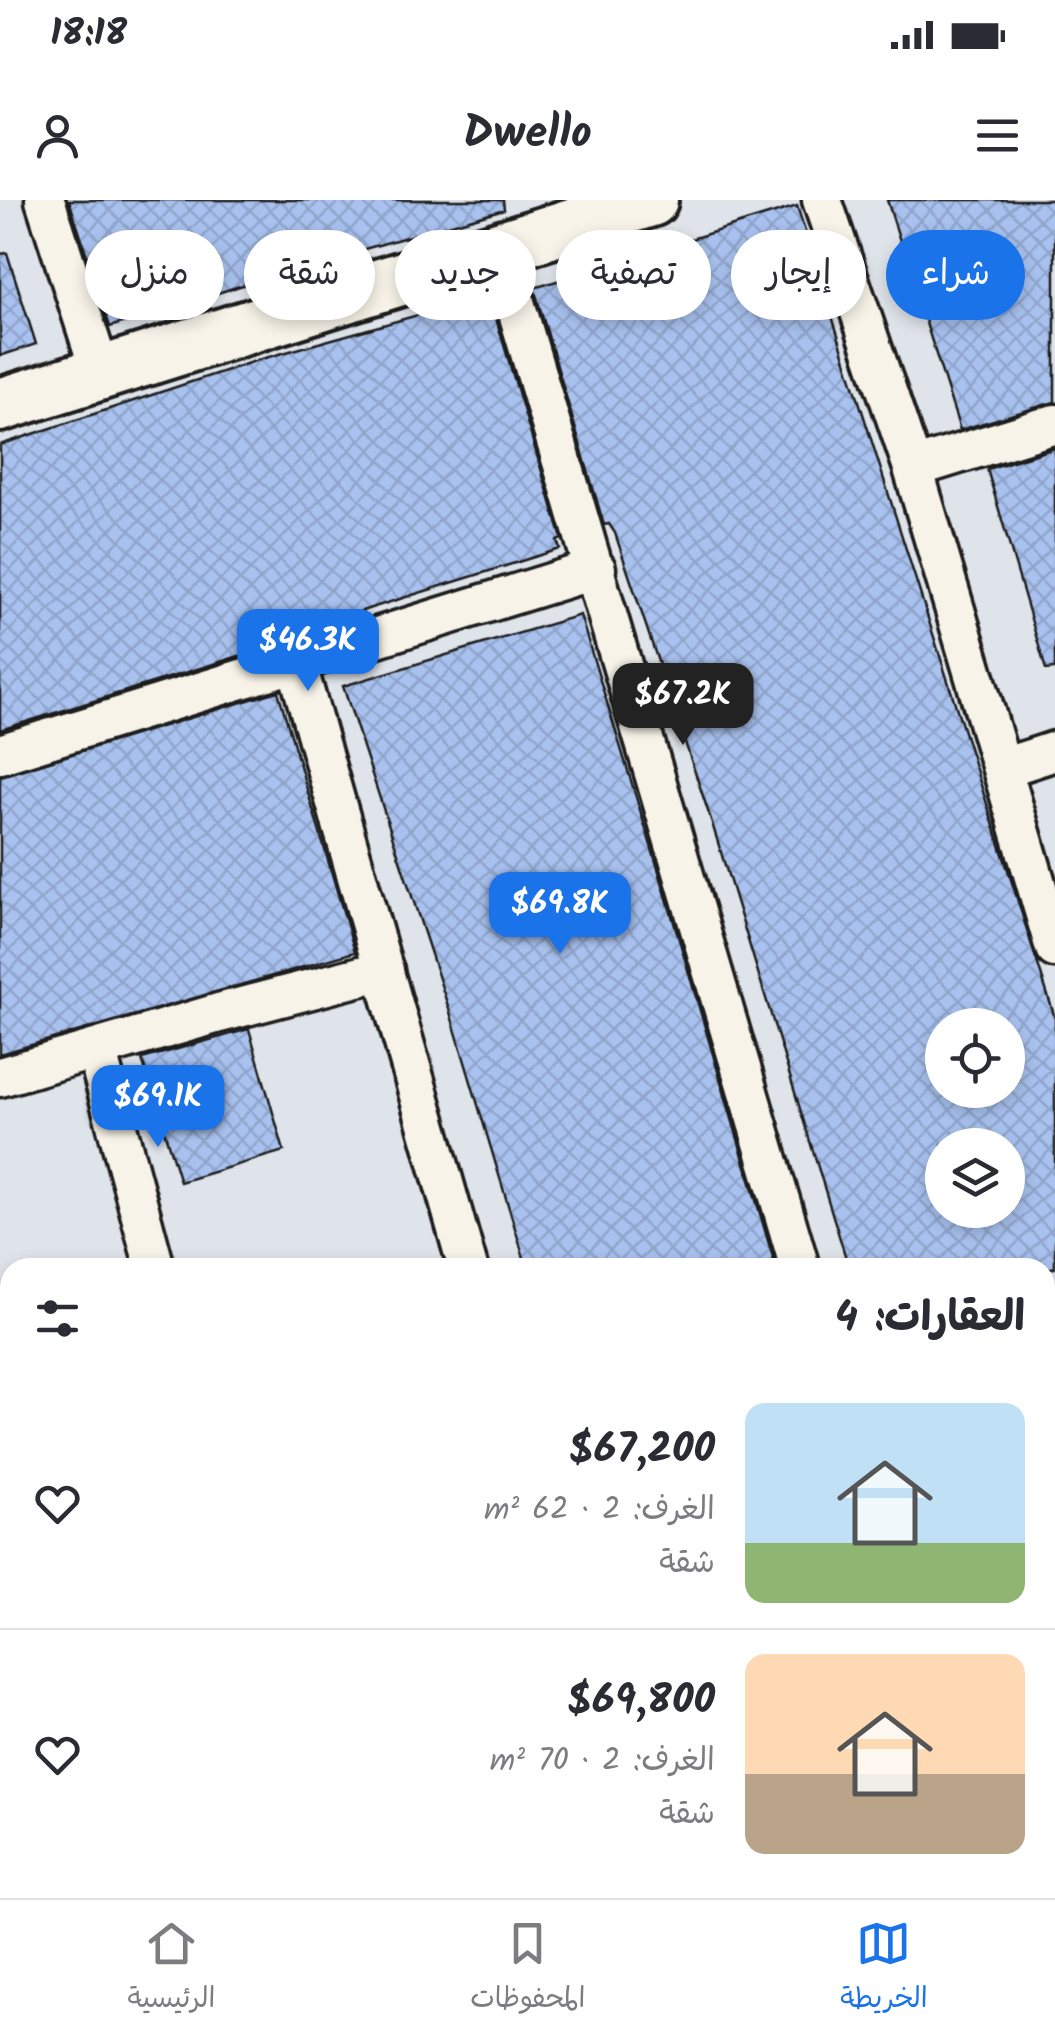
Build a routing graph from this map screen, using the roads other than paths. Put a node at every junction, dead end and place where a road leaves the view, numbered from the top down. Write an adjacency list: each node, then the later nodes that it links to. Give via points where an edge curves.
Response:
1 (45, 200): 7 (street)
2 (651, 200): 4 (street)
3 (822, 200): 10 (street)
4 (536, 236)
5 (395, 281): 7 (street)
6 (521, 320): 11 (street)
7 (101, 374): 8 (street)
8 (0, 406)
9 (1055, 424): 10 (street)
10 (913, 468): 15 (street)
11 (596, 569): 12 (street); 22 (street)
12 (296, 662): 14 (street); 17 (street)
13 (1055, 751): 15 (street)
14 (0, 754)
15 (1003, 768): 16 (street)
16 (1055, 948)
17 (384, 970): 18 (street); 21 (street)
18 (96, 1049): 19 (street); 20 (street)
19 (0, 1077)
20 (152, 1258)
21 (465, 1258)
22 (797, 1258)

